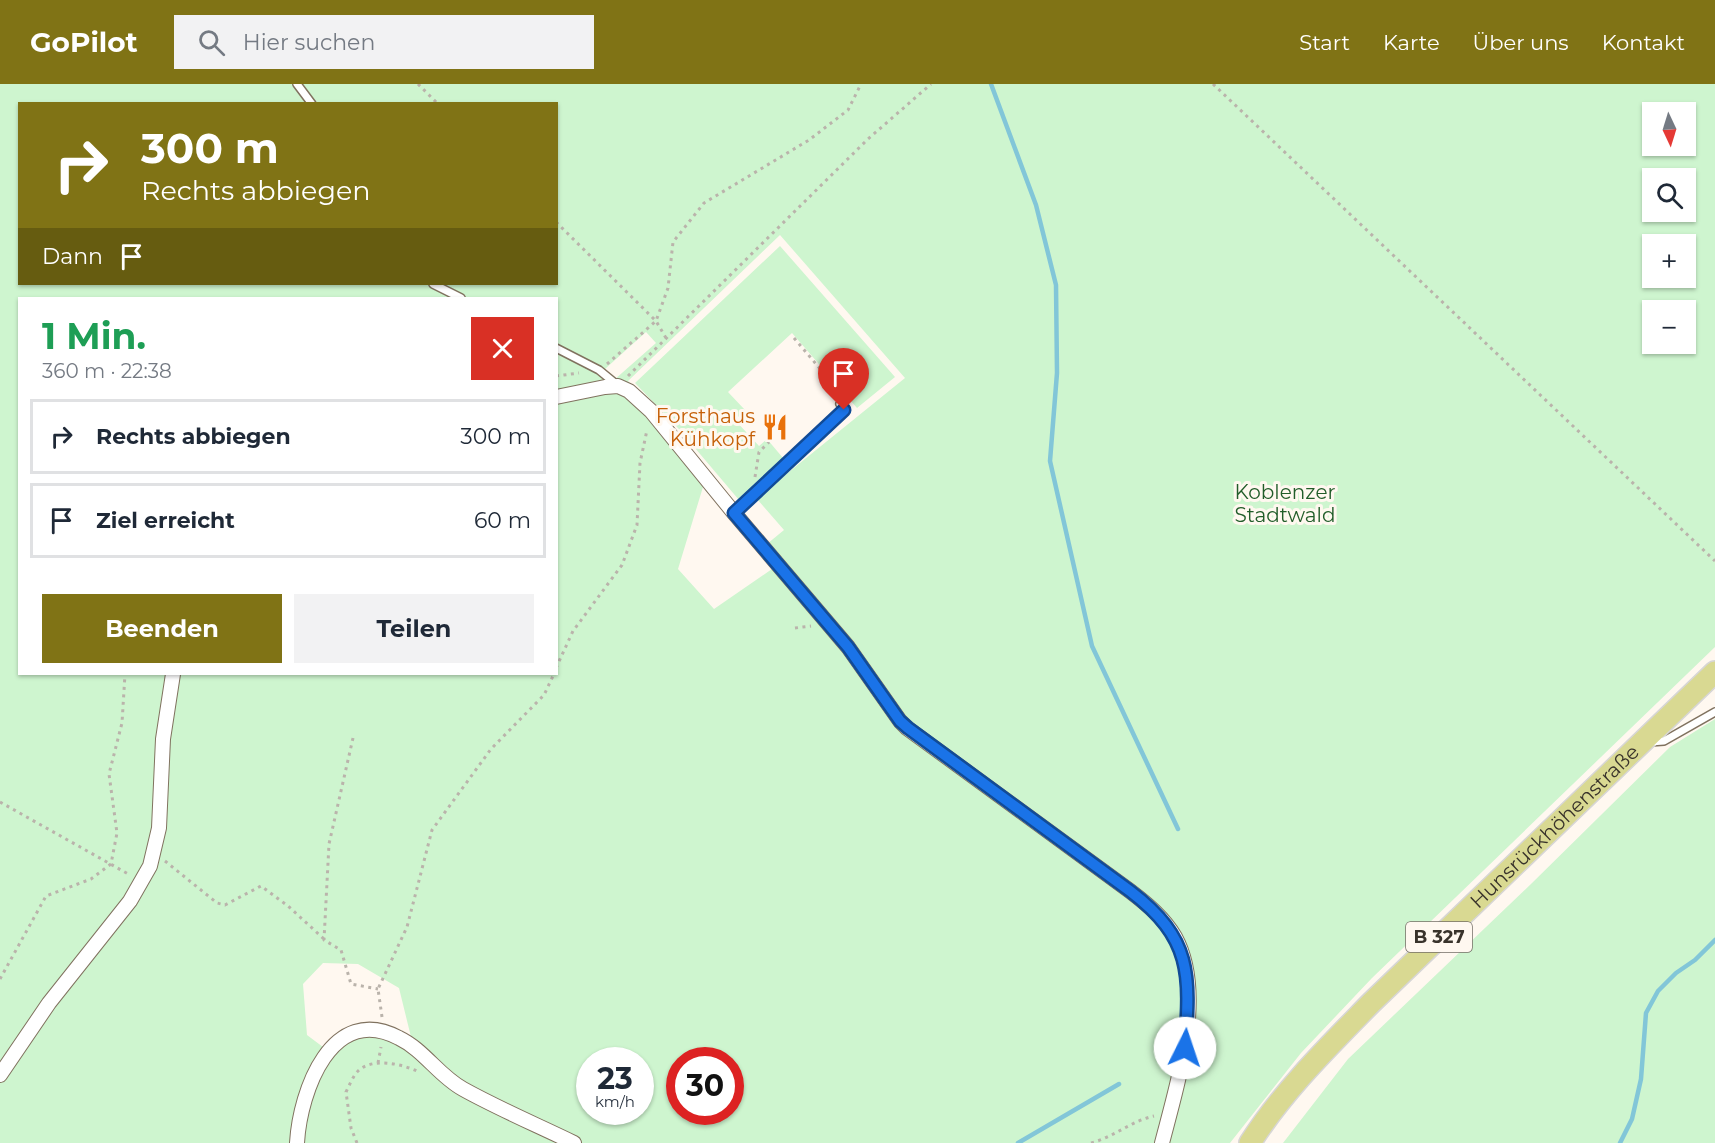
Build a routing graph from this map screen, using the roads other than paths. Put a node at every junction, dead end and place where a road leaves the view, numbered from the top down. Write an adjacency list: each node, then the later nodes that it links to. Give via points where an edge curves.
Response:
1 (297, 84): 2 (lane)
2 (310, 102)
3 (435, 285): 4 (lane)
4 (459, 297)
5 (558, 349): 6 (lane, via 599,370)
6 (618, 386): 7 (street); 9 (street, via 651,411)
7 (558, 397)
8 (842, 402): 9 (lane, via 844,410)
9 (734, 513): 17 (street, via 848,647 900,721 1144,902 1174,936 1186,966 1188,1010 1185,1048)
10 (1715, 672): 13 (main road, Hunsrückhöhenstraße / B 327)
11 (173, 675): 14 (street, via 164,739 159,828 142,882 49,1003)
12 (1715, 712): 13 (lane, via 1664,741)
13 (1642, 743): 18 (main road, Hunsrückhöhenstraße / B 327, via 1355,1019 1286,1094)
14 (0, 1075)
15 (297, 1143): 16 (street, via 302,1111 319,1066 332,1046 363,1027 384,1031 413,1046 462,1088)
16 (574, 1143)
17 (1162, 1143)
18 (1250, 1143)

